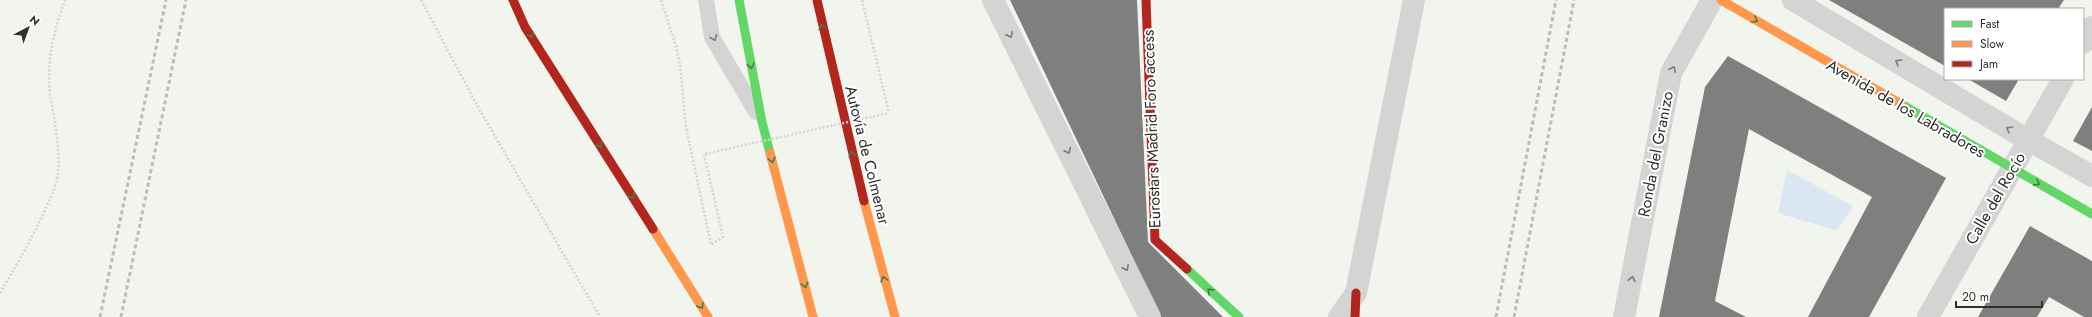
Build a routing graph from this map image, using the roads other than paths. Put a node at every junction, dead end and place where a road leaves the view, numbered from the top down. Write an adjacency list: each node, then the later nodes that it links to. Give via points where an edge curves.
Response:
1 (513, 0): 20 (main road, one-way to 20, via 525,27)
2 (706, 0): 14 (lane, one-way to 14, via 712,37)
3 (739, 0): 14 (main road, one-way to 14)
4 (817, 0): 22 (main road, Autovía de Colmenar, one-way to 4, via 866,215)
5 (993, 0): 23 (street, one-way to 23)
6 (1146, 0): 24 (main road, Eurostars Madrid Foro access, one-way to 6, via 1155,240)
7 (1414, 0): 19 (street)
8 (1712, 0): 27 (street, Ronda del Granizo, one-way to 8, via 1671,73)
9 (1721, 0): 16 (main road, Avenida de los Labradores, one-way to 16)
10 (1793, 0): 15 (street, Avenida de los Labradores, one-way to 10)
11 (2092, 27): 12 (street)
12 (2084, 41)
13 (2062, 80): 15 (street, Calle del Rocío)
14 (762, 122): 21 (main road, one-way to 21)
15 (2028, 140): 16 (street, Calle del Rocío); 17 (street, Avenida de los Labradores)
16 (2012, 169): 18 (main road, Avenida de los Labradores, one-way to 18); 28 (street, Calle del Rocío)
17 (2092, 176)
18 (2092, 214)
19 (1356, 293): 25 (street); 26 (main road)
20 (708, 317)
21 (813, 317)
22 (894, 317)
23 (1150, 317)
24 (1239, 317)
25 (1339, 317)
26 (1355, 317)
27 (1624, 317)
28 (1928, 317)

